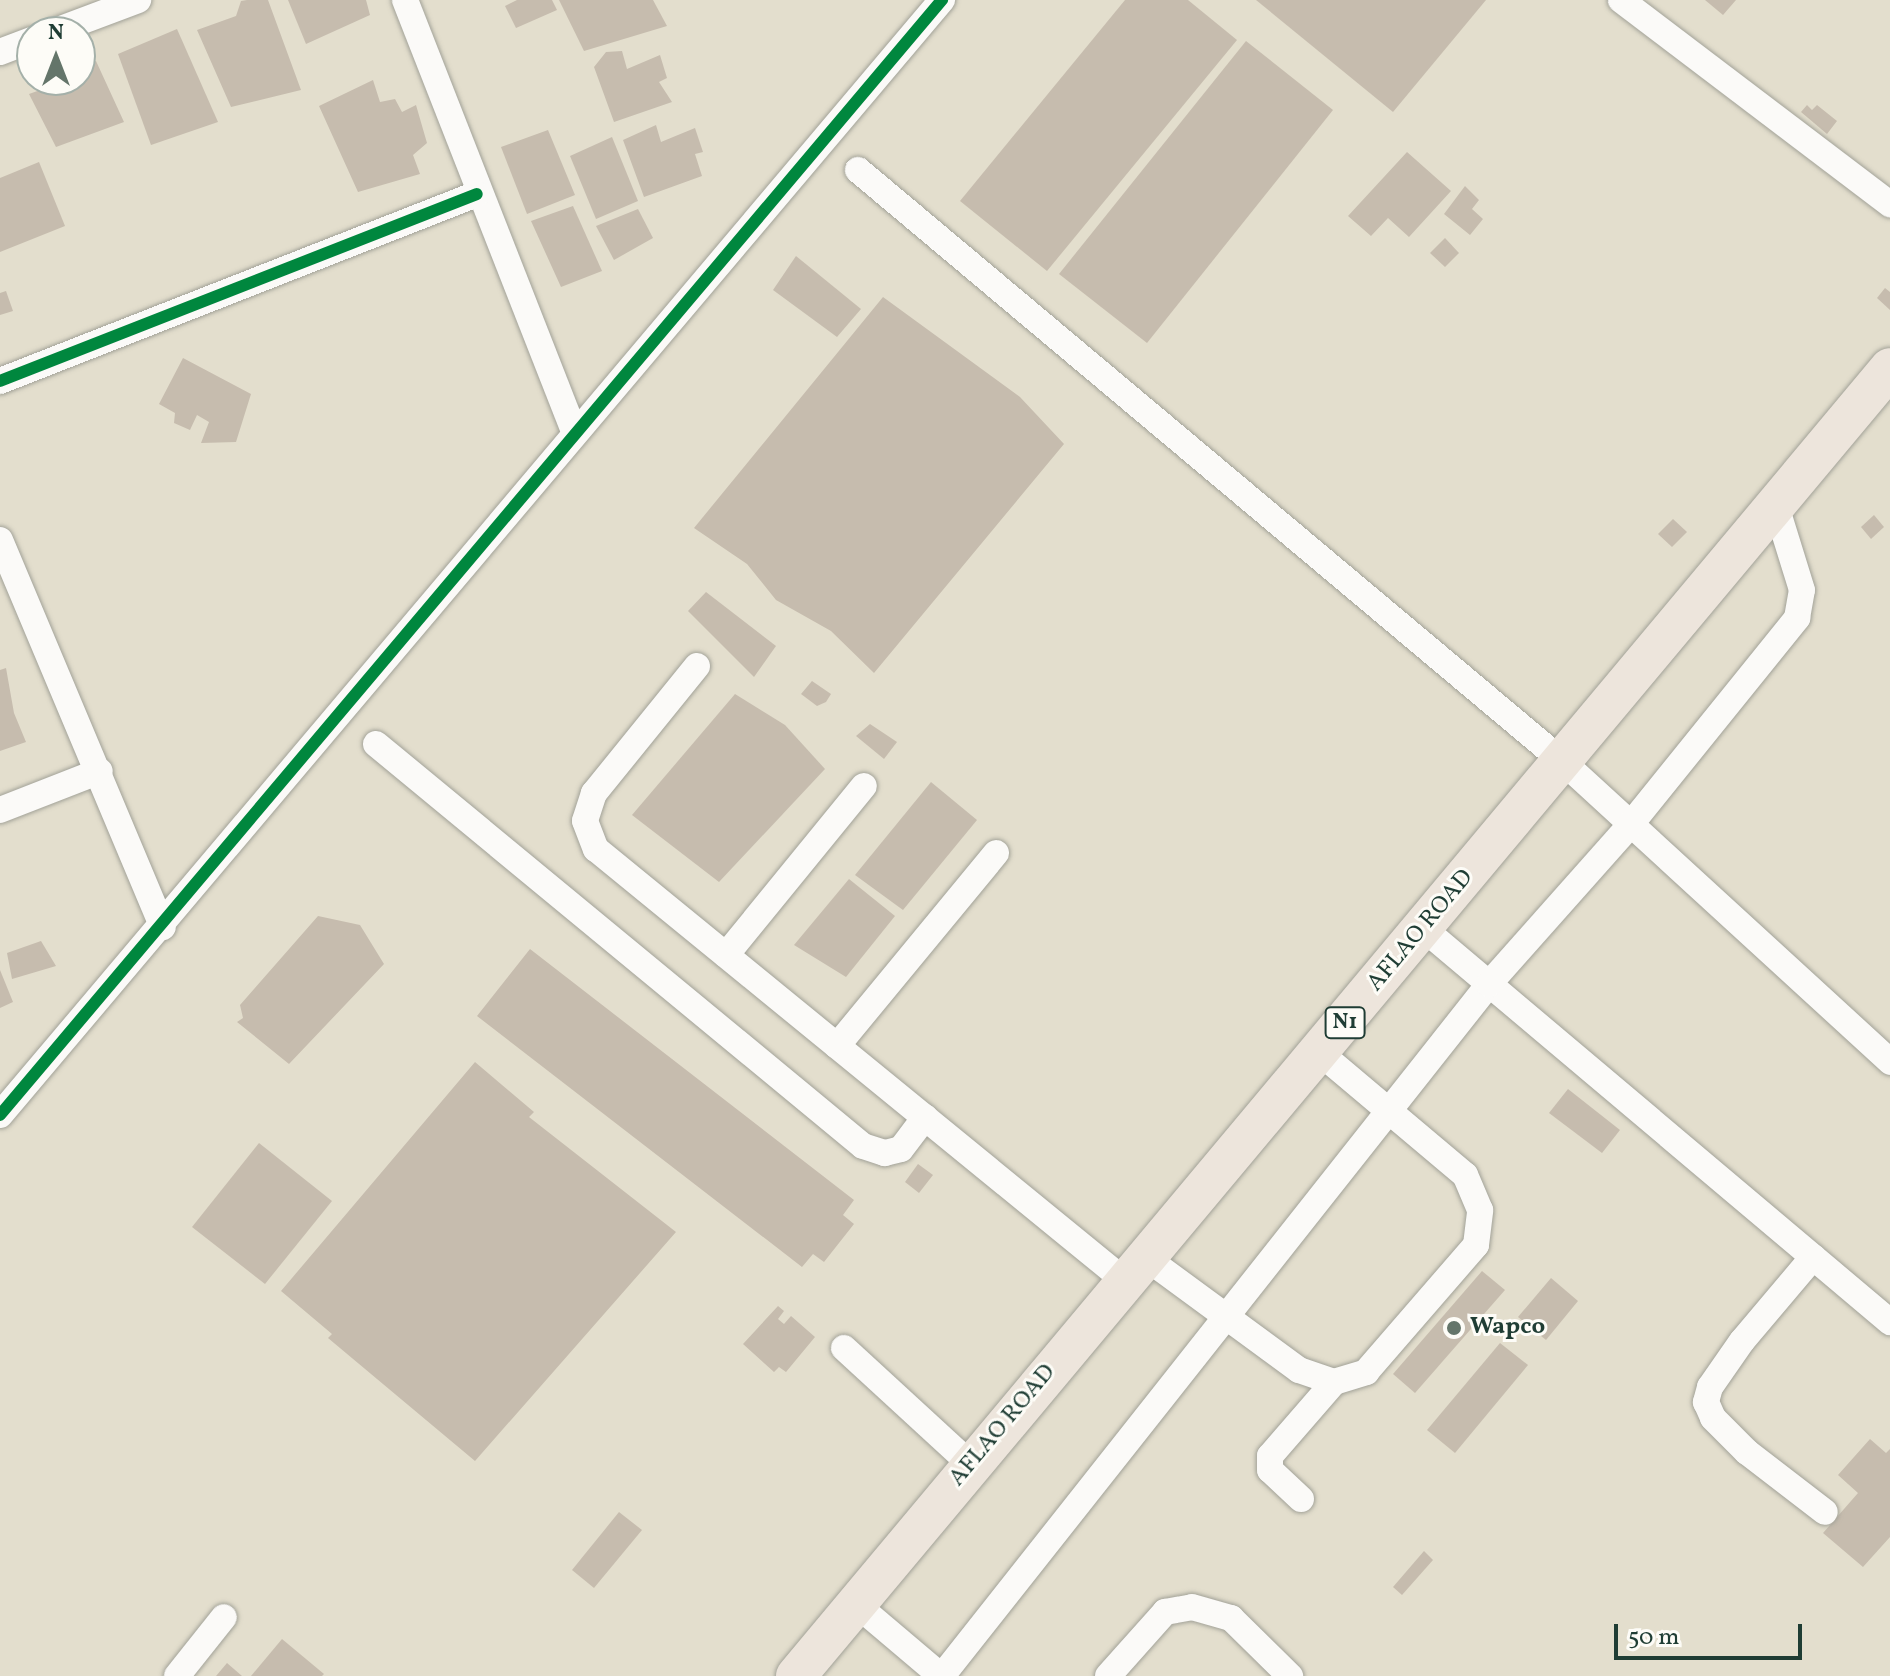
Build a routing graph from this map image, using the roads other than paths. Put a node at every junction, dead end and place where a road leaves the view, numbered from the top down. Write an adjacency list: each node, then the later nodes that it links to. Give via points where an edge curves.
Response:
1 (138, 0): 5 (street)
2 (405, 0): 7 (street)
3 (942, 0): 11 (street)
4 (1621, 0): 8 (street)
5 (96, 16)
6 (858, 170): 16 (street)
7 (477, 194): 10 (street); 11 (street)
8 (1890, 204)
9 (1890, 368): 12 (highway, AFLAO ROAD / N1)
10 (0, 381)
11 (575, 433): 22 (street)
12 (1775, 503): 16 (highway, AFLAO ROAD / N1); 20 (street, via 1802,590 1797,618)
13 (0, 540): 17 (street)
14 (697, 666): 24 (street, via 594,793 585,821 596,849)
15 (376, 744): 31 (street, via 863,1146 885,1153 901,1149)
16 (1561, 760): 20 (street); 23 (highway, AFLAO ROAD / N1)
17 (100, 771): 19 (street); 22 (street)
18 (864, 786): 24 (street)
19 (0, 810)
20 (1631, 824): 25 (street); 28 (street)
21 (996, 853): 26 (street)
22 (163, 927): 30 (street)
23 (1424, 929): 25 (street); 27 (highway, AFLAO ROAD / N1)
24 (726, 955): 26 (street)
25 (1489, 984): 29 (street); 32 (street)
26 (837, 1046): 31 (street)
27 (1320, 1053): 29 (street); 33 (highway, AFLAO ROAD / N1)
28 (1890, 1062)
29 (1390, 1112): 34 (street); 37 (street, via 1465,1175 1480,1210 1476,1245 1366,1372)
30 (0, 1115)
31 (925, 1117): 33 (street)
32 (1813, 1257): 35 (street); 40 (street, via 1742,1341 1710,1387 1706,1402 1713,1418 1747,1452)
33 (1135, 1269): 34 (street); 38 (highway, AFLAO ROAD / N1)
34 (1227, 1317): 37 (street, via 1299,1370); 46 (street)
35 (1890, 1322)
36 (844, 1348): 38 (street)
37 (1334, 1382): 39 (street, via 1270,1456 1270,1470)
38 (970, 1464): 41 (highway, AFLAO ROAD / N1)
39 (1301, 1499)
40 (1825, 1512)
41 (856, 1604): 45 (highway, AFLAO ROAD / N1); 46 (street)
42 (224, 1617): 44 (street)
43 (1282, 1673): 47 (street, via 1231,1618 1192,1607 1165,1612)
44 (177, 1676)
45 (796, 1676)
46 (942, 1676)
47 (1108, 1676)

